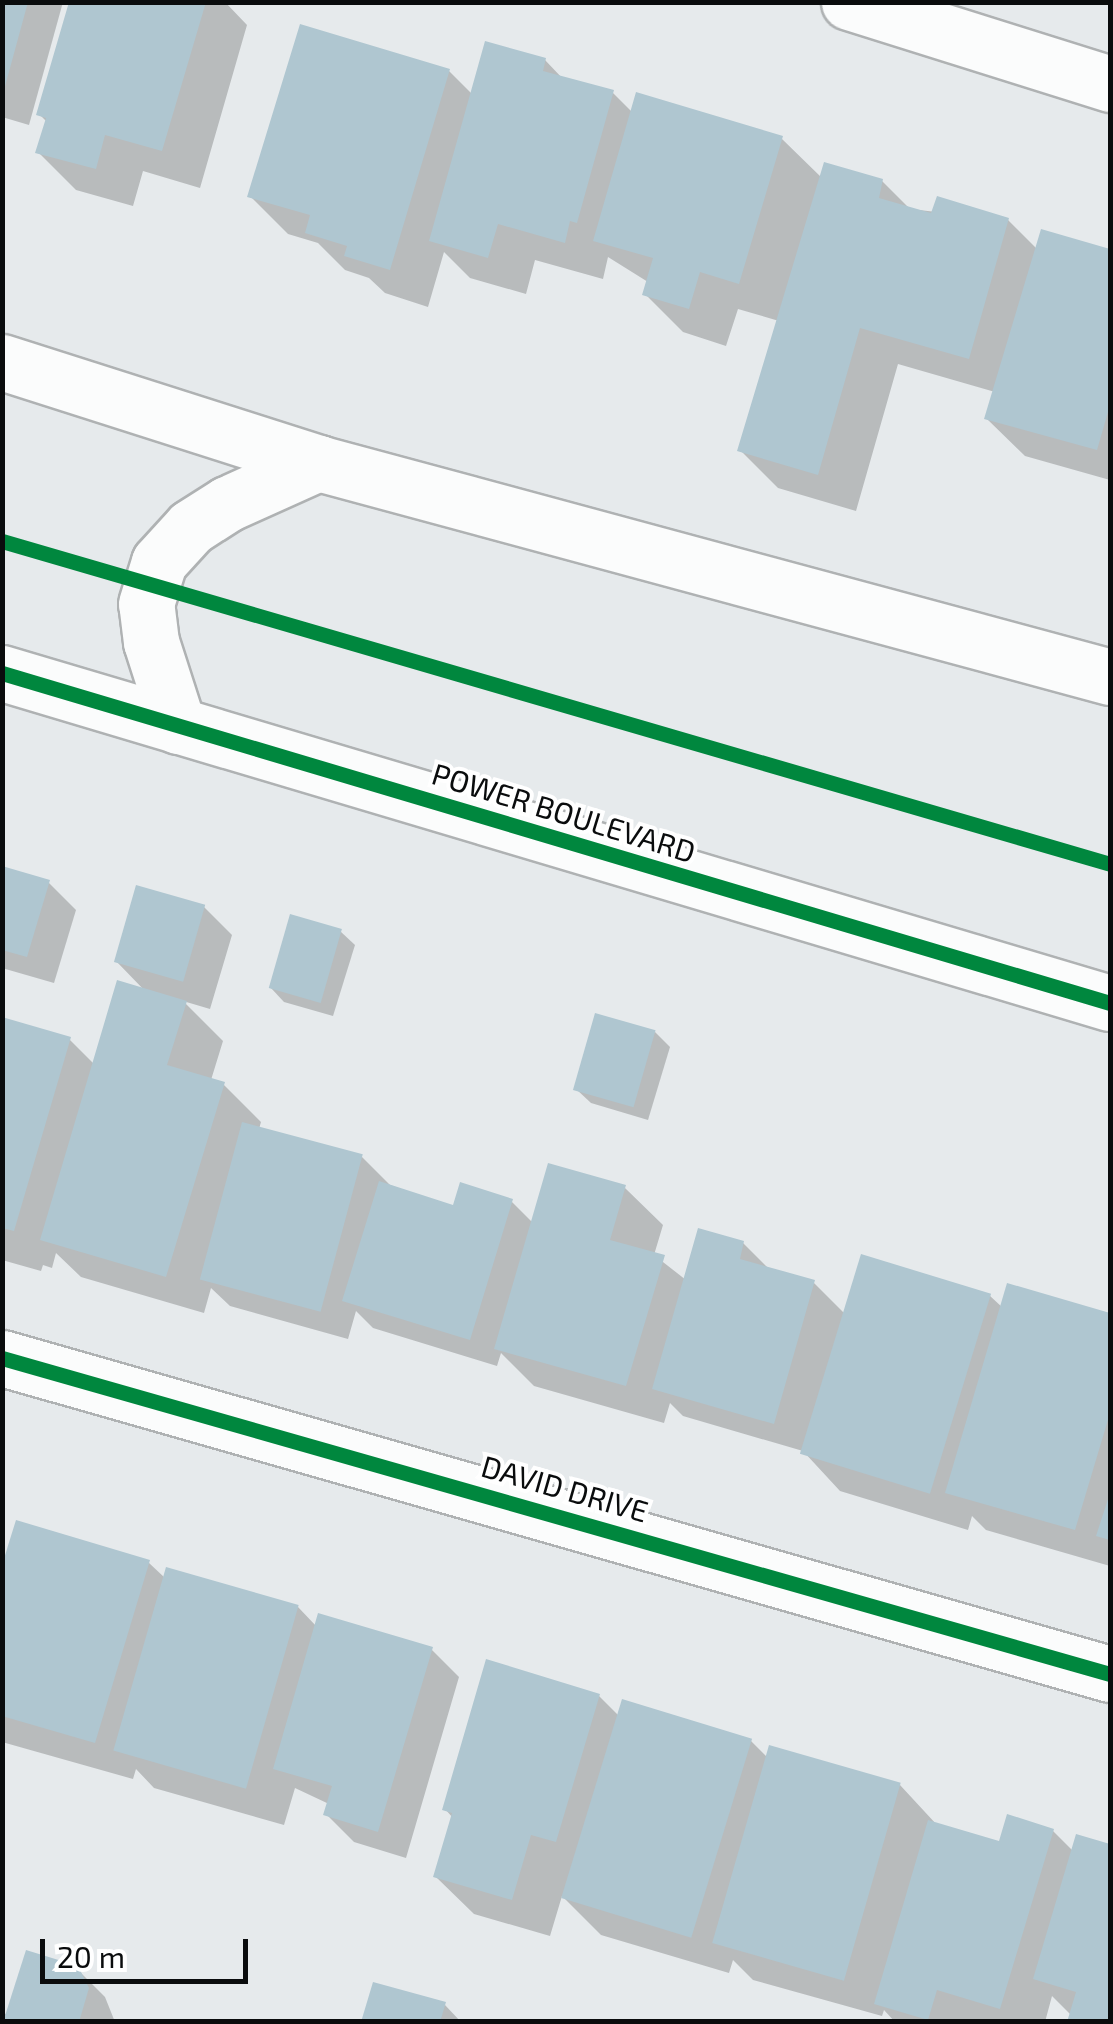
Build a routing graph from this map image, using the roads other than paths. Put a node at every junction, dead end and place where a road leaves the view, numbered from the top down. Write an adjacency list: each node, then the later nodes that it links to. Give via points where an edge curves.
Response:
1 (848, 2): 2 (street)
2 (1110, 84)
3 (2, 362): 4 (street)
4 (318, 463): 6 (street); 7 (street, via 227,504 191,527 159,562 146,604 150,642)
5 (2, 673): 7 (street, POWER BOULEVARD)
6 (1110, 678)
7 (178, 726): 8 (street, POWER BOULEVARD)
8 (1110, 1003)
9 (2, 1358): 10 (street, DAVID DRIVE)
10 (1110, 1674)

